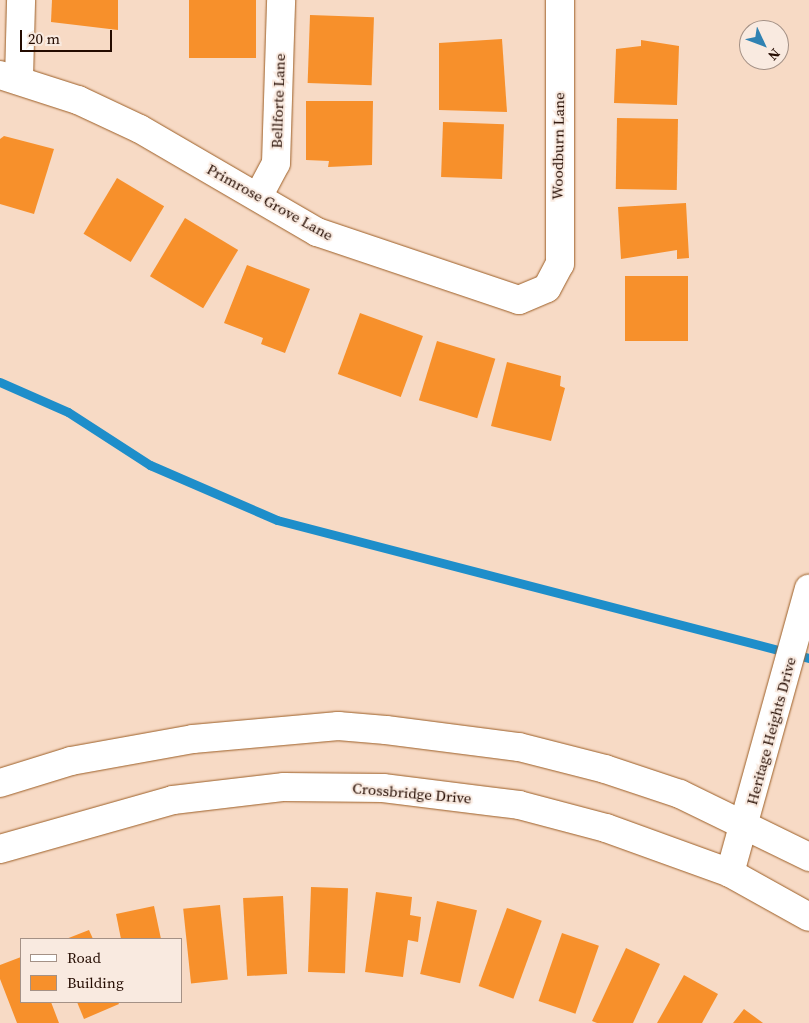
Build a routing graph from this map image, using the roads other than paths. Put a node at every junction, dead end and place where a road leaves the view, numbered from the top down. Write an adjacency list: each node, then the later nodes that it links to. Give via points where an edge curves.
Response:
1 (21, 0): 4 (street)
2 (281, 0): 5 (street, Bellforte Lane, via 276,162)
3 (560, 0): 6 (street, Woodburn Lane, via 560,264)
4 (10, 77): 5 (street, Primrose Grove Lane, via 140,129)
5 (258, 197): 6 (street, Primrose Grove Lane, via 318,232 490,293 519,300)
6 (547, 288)
7 (809, 589): 9 (street, Heritage Heights Drive)
8 (0, 783): 9 (street, via 123,750 338,726 462,739 566,758 680,794)
9 (746, 823): 11 (street); 12 (street, Heritage Heights Drive)
10 (0, 849): 12 (street, Crossbridge Drive, via 78,823 208,795 284,787 383,788 474,798 564,816)
11 (809, 857)
12 (730, 873): 13 (street, Crossbridge Drive)
13 (809, 917)

